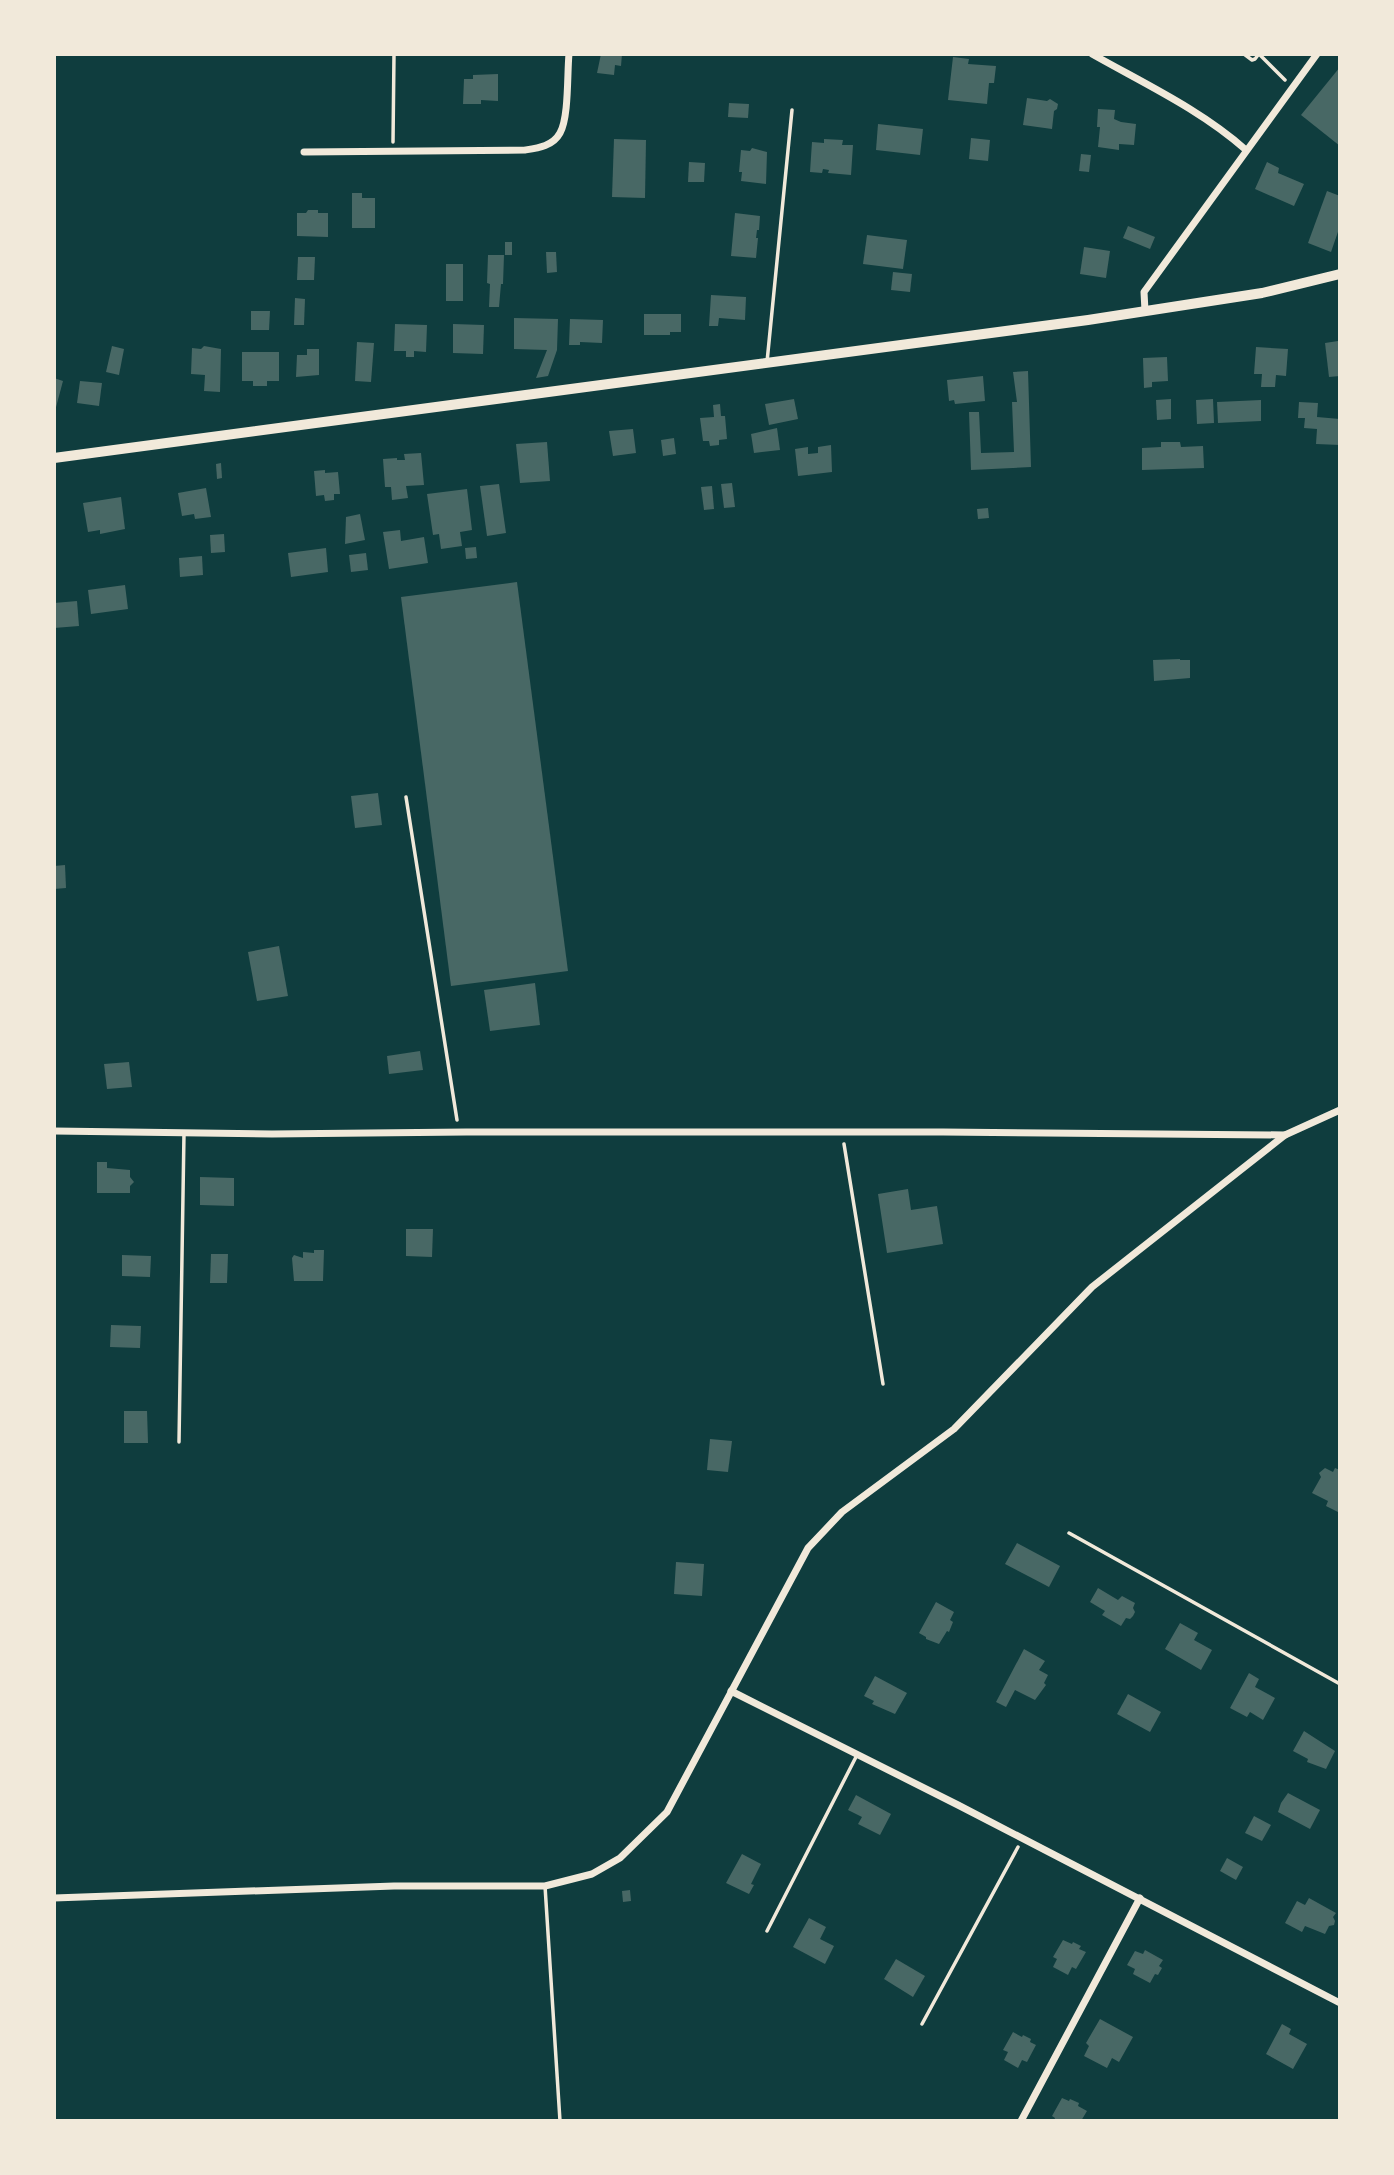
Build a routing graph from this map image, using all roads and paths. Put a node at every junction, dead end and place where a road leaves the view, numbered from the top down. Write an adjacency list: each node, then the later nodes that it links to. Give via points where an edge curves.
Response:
1 (394, 54): 10 (path)
2 (569, 54): 10 (street, via 564,117 559,135 545,146)
3 (1092, 54): 9 (street, via 1201,115)
4 (1259, 54): 6 (path, via 1255,59); 7 (path)
5 (1317, 54): 7 (street)
6 (1245, 55)
7 (1292, 88): 9 (street)
8 (792, 110): 14 (lane)
9 (1246, 150): 13 (street, via 1144,292)
10 (393, 151): 11 (street)
11 (304, 152)
12 (1340, 274): 13 (street, via 1262,293)
13 (1144, 311): 14 (street)
14 (767, 364): 15 (street)
15 (54, 457)
16 (406, 797): 19 (path)
17 (1340, 1110): 22 (street)
18 (54, 1131): 21 (street)
19 (459, 1132): 20 (street); 21 (street)
20 (842, 1132): 22 (street); 23 (path)
21 (184, 1133): 24 (lane)
22 (1285, 1135): 27 (street, via 1092,1287 954,1429 842,1512 808,1548)
23 (883, 1384)
24 (179, 1442)
25 (1069, 1532): 26 (lane)
26 (1340, 1684)
27 (732, 1691): 28 (street); 30 (street, via 667,1812 620,1858 592,1874)
28 (857, 1754): 29 (street); 33 (lane)
29 (1023, 1838): 32 (street); 35 (path)
30 (545, 1886): 31 (street, via 394,1886); 36 (lane)
31 (54, 1898)
32 (1140, 1898): 34 (street); 37 (street)
33 (767, 1931)
34 (1340, 2003)
35 (922, 2024)
36 (560, 2121)
37 (1021, 2121)

